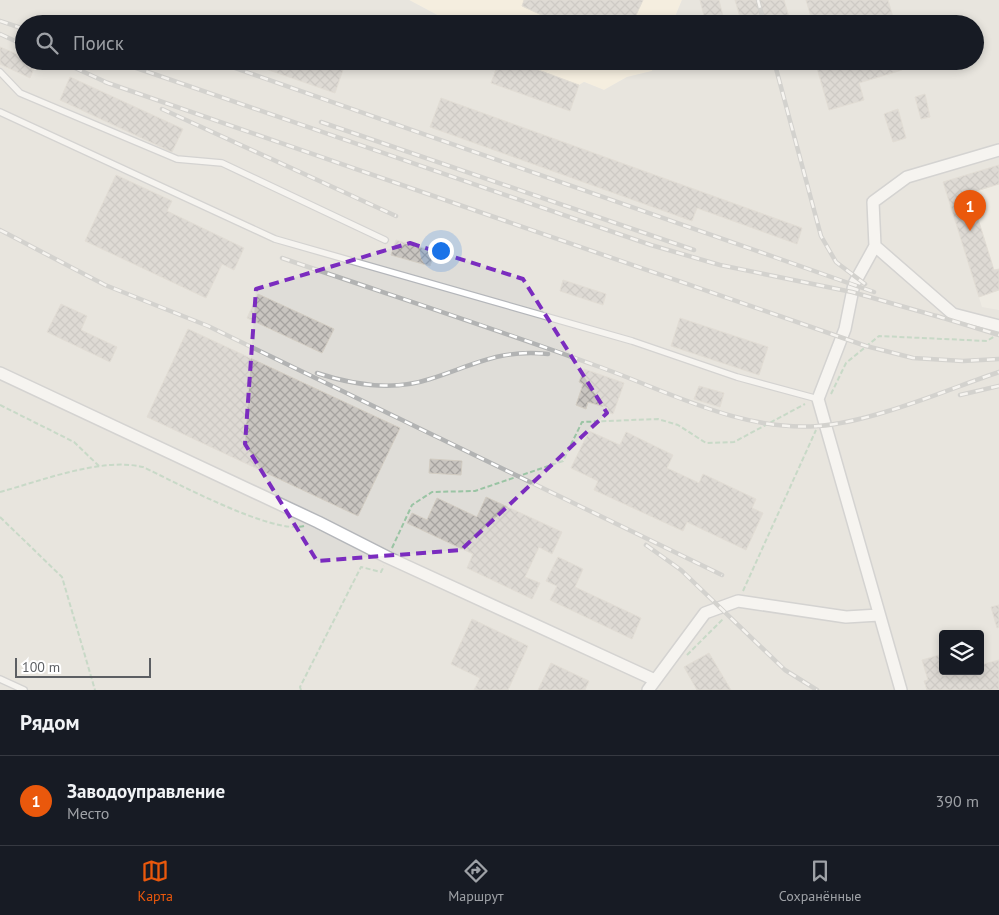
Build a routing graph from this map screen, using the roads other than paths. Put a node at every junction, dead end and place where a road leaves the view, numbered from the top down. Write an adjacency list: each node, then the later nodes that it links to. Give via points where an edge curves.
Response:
1 (0, 72): 4 (lane, via 20,93 176,159 222,163)
2 (0, 112): 8 (lane, via 275,239 632,341 736,377)
3 (999, 150): 5 (street, via 907,177 873,202)
4 (385, 240)
5 (875, 246): 6 (street, via 953,314); 8 (street, via 854,284 846,329)
6 (999, 326)
7 (0, 372): 11 (street, via 387,557)
8 (823, 400): 9 (street, via 822,416)
9 (879, 615): 11 (street, via 846,617 738,601 705,613); 14 (street)
10 (0, 679): 12 (lane)
11 (655, 680): 13 (street)
12 (24, 690)
13 (648, 690)
14 (901, 690)

